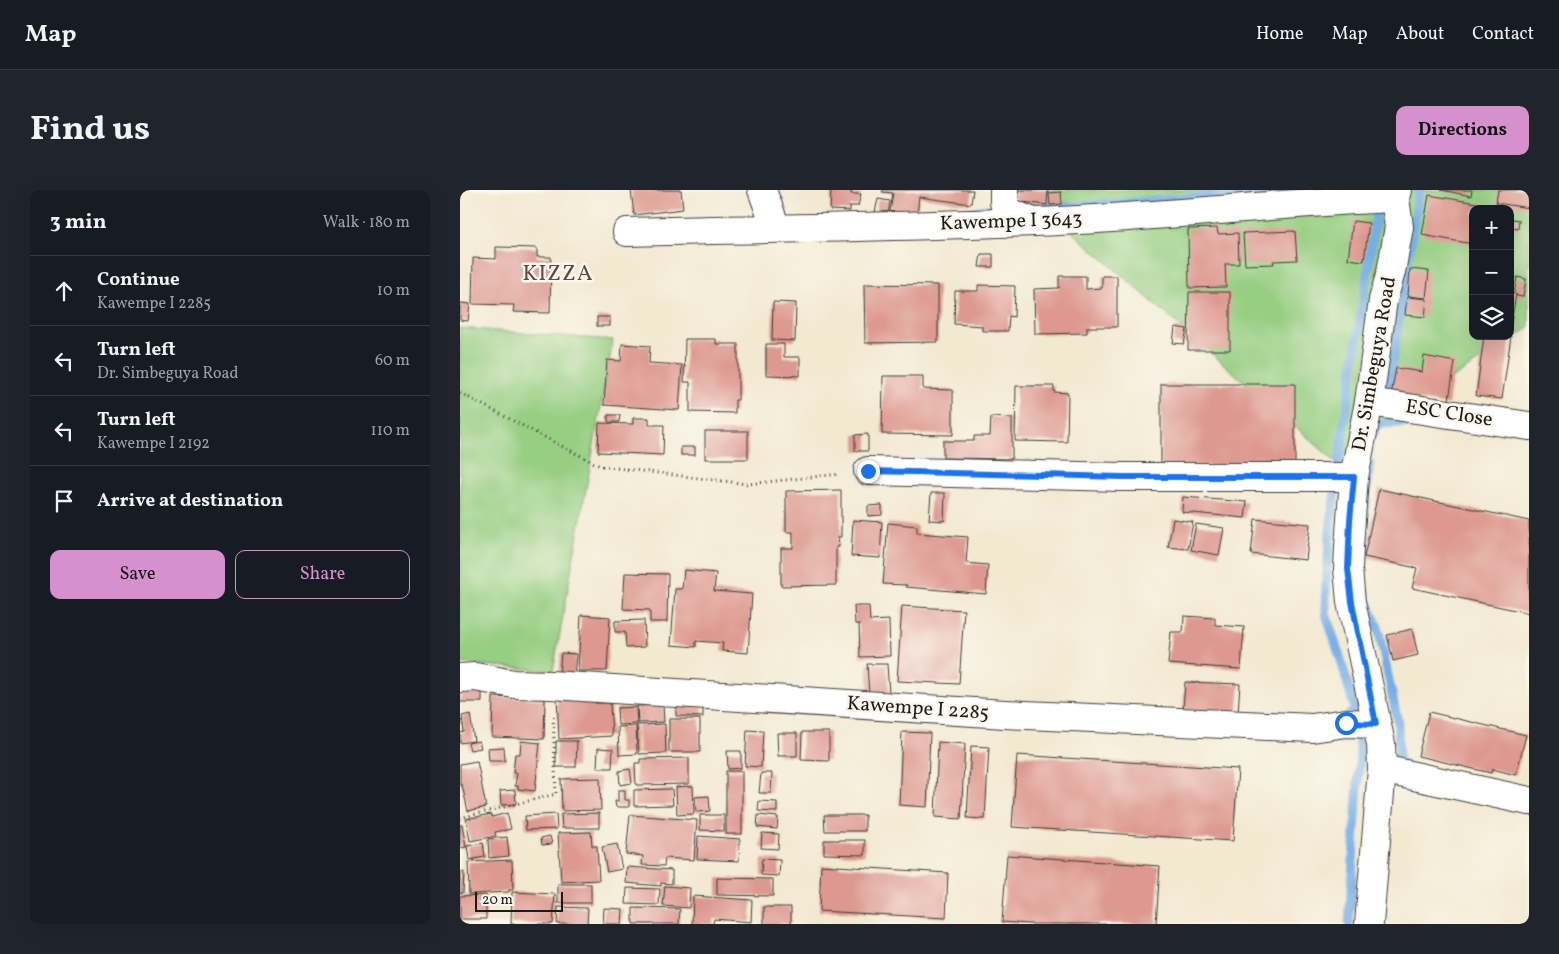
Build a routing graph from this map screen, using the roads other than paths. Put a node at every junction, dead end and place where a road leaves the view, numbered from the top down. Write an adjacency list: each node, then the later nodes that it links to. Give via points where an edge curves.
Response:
1 (762, 190): 5 (street)
2 (1004, 190): 4 (street, via 1006,211)
3 (1396, 194): 4 (street, Kawempe I 3643); 7 (street, Dr. Simbeguya Road, via 1399,227 1383,300)
4 (1033, 222): 5 (street, Kawempe I 3643)
5 (776, 228): 6 (street, Kawempe I 3643)
6 (627, 232)
7 (1369, 402): 8 (street, ESC Close); 10 (street, Dr. Simbeguya Road)
8 (1529, 426)
9 (868, 471): 10 (street, via 1122,477)
10 (1354, 477): 12 (street, Dr. Simbeguya Road, via 1348,569)
11 (460, 678): 12 (street, Kawempe I 2285, via 1005,714 1312,728 1346,723)
12 (1376, 724): 13 (street, Dr. Simbeguya Road)
13 (1382, 770): 14 (street); 15 (street, Dr. Simbeguya Road)
14 (1529, 801)
15 (1369, 924)

